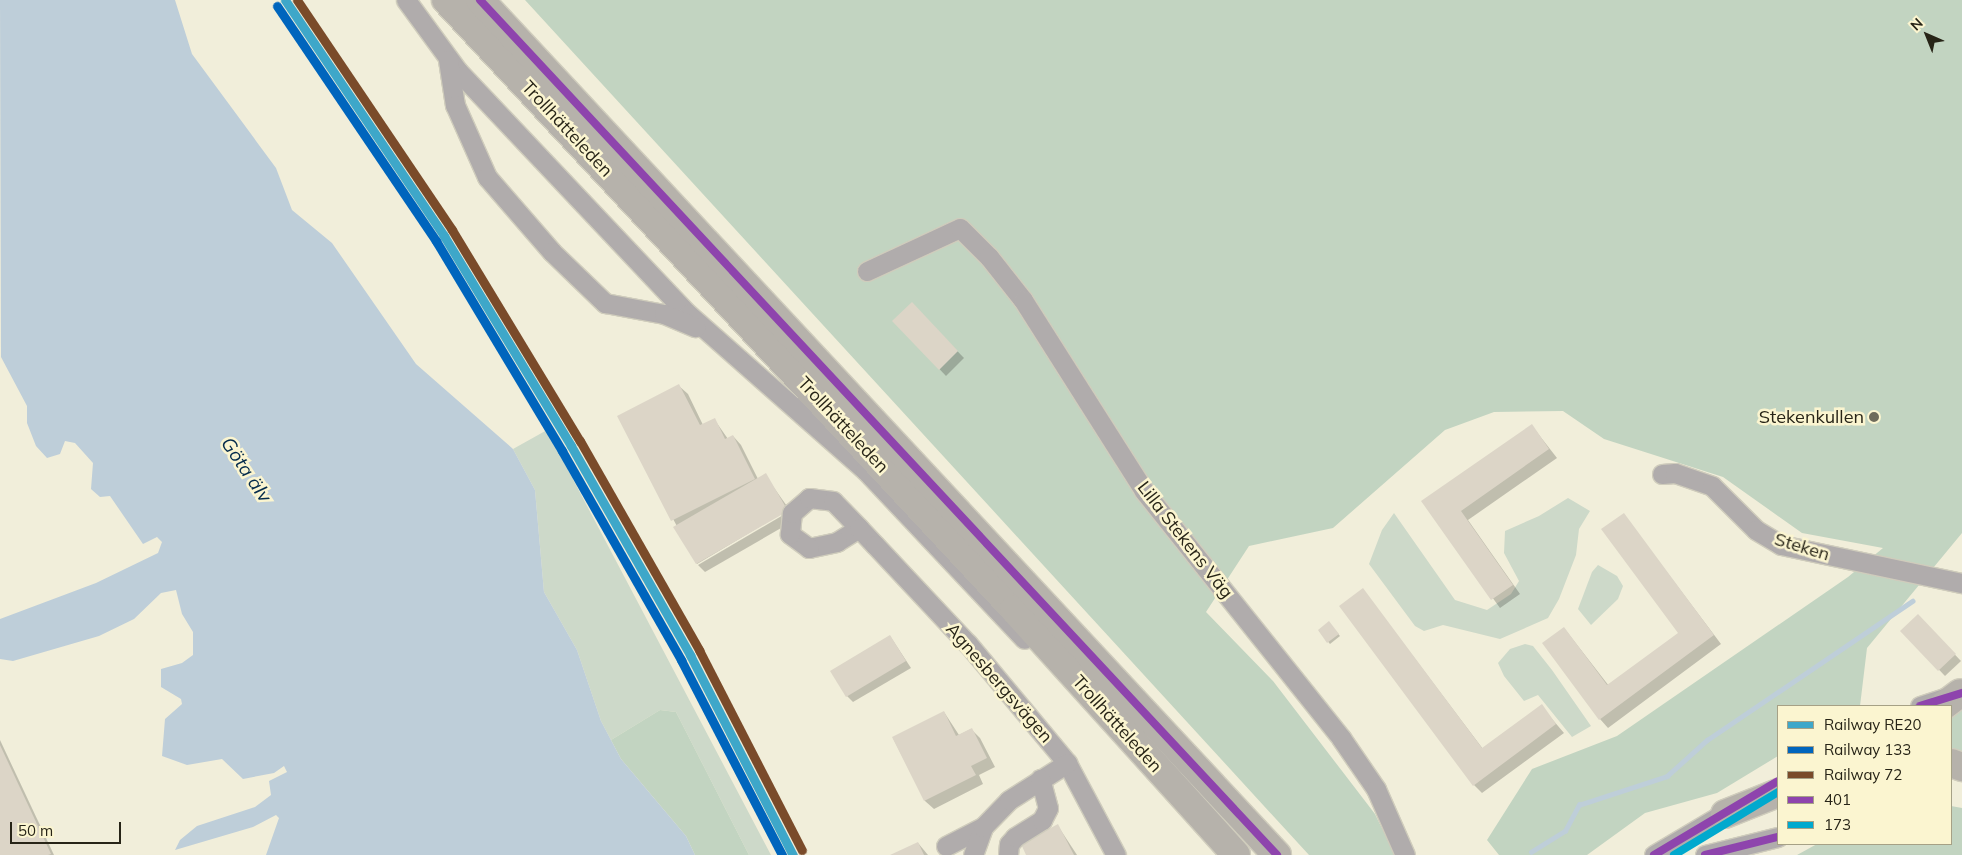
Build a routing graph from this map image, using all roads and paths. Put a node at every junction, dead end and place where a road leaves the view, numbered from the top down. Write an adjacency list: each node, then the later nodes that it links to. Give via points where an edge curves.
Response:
1 (406, 0): 4 (street)
2 (446, 0): 10 (highway, Trollhätteleden)
3 (480, 0): 25 (highway, Trollhätteleden)
4 (448, 60): 6 (street); 6 (street, via 456,110 491,183 581,282 605,303 680,319)
5 (867, 272): 26 (street, Lilla Stekens Väg, via 960,228 1023,300 1144,491 1342,738 1376,789)
6 (714, 339): 10 (street, via 866,470 1055,672)
7 (1662, 474): 9 (street, Steken, via 1675,473 1708,484 1756,530 1781,545)
8 (859, 528): 13 (street, Agnesbergsvägen, via 968,644)
9 (1962, 583)
10 (1083, 685): 24 (highway, Trollhätteleden)
11 (1955, 697): 12 (street)
12 (1924, 705)
13 (1067, 763): 14 (street); 23 (street, Agnesbergsvägen)
14 (1040, 779): 18 (street, via 1009,800); 22 (street, via 1048,808 1042,820 1009,844)
15 (1777, 782): 17 (street)
16 (1777, 793): 17 (highway)
17 (1725, 814): 27 (street)
18 (983, 827): 20 (street); 21 (street)
19 (1777, 836): 28 (street)
20 (946, 846)
21 (973, 855)
22 (1008, 855)
23 (1116, 855)
24 (1236, 855)
25 (1277, 855)
26 (1405, 855)
27 (1654, 855)
28 (1705, 855)

